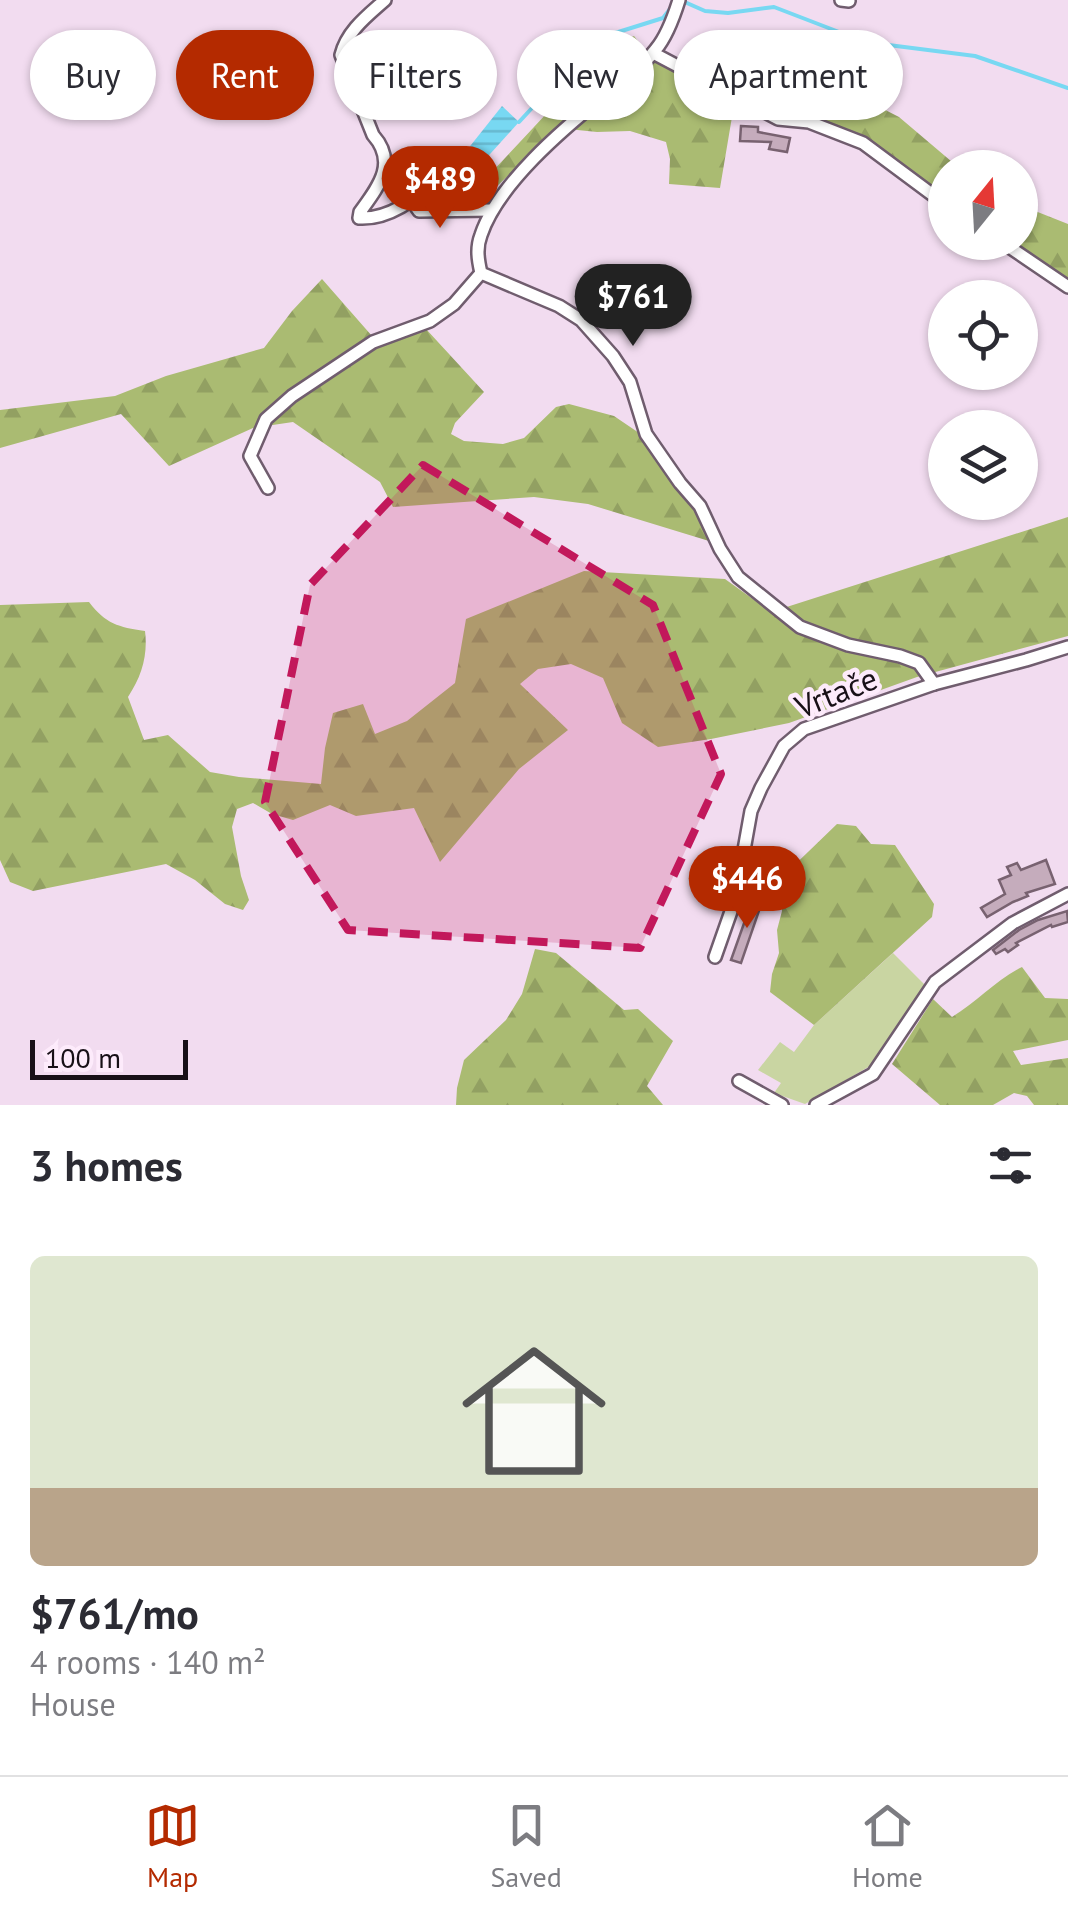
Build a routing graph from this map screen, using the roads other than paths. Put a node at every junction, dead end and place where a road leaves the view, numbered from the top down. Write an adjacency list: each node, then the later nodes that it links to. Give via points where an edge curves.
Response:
1 (385, 0): 10 (street, via 344,42 342,55 386,158 359,218)
2 (840, 0): 3 (street)
3 (849, 1)
4 (677, 6): 5 (street)
5 (654, 52)
6 (654, 54): 9 (street, via 778,119 809,122 863,144)
7 (574, 120): 11 (street)
8 (442, 176): 10 (street)
9 (928, 192)
10 (412, 201): 11 (street, via 420,211)
11 (492, 210): 13 (street, via 480,237)
12 (1028, 260): 14 (street)
13 (481, 273): 15 (street, via 430,321 373,342 266,420 250,456); 17 (street, via 559,306 613,356 630,382 646,434 700,506 738,577 800,627 918,663)
14 (1068, 287)
15 (268, 488)
16 (1068, 647): 17 (street, Vrtače)
17 (934, 684): 19 (street, Vrtače, via 804,729 784,746 751,811)
18 (1068, 894): 22 (street, via 1012,923 935,982 873,1074)
19 (715, 957)
20 (739, 1081): 21 (street)
21 (782, 1105)
22 (816, 1105)

